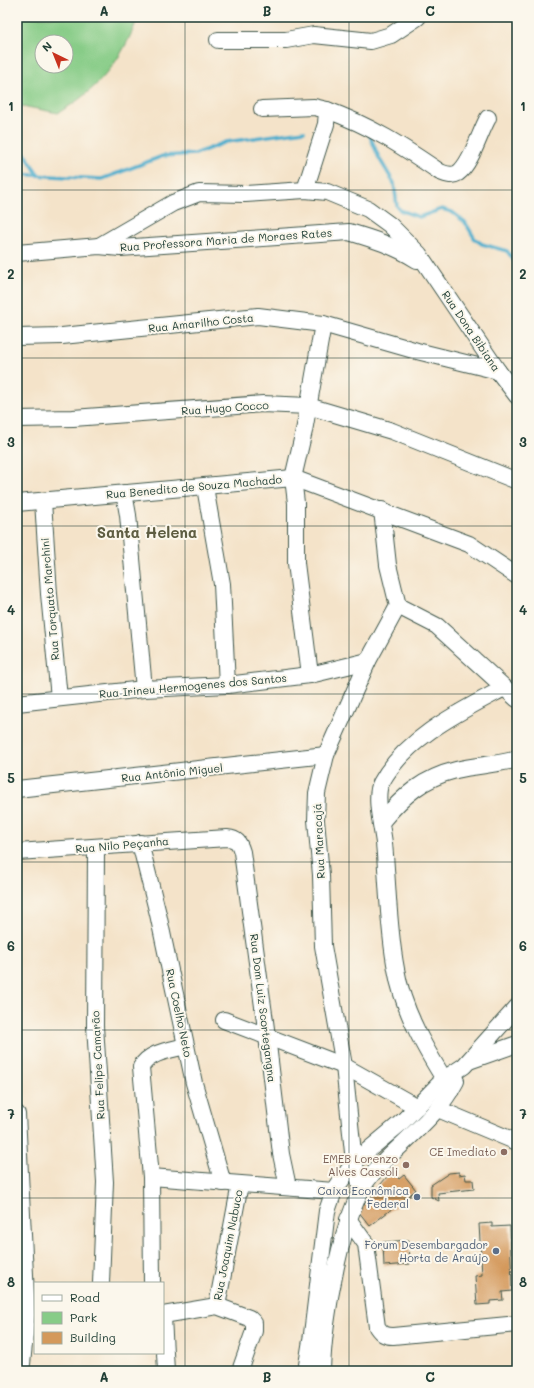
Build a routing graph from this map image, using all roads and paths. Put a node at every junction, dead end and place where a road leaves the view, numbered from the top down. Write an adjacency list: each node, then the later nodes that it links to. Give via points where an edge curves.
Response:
1 (418, 17): 2 (street, via 391,35 371,42 314,35 286,40)
2 (218, 40)
3 (262, 109): 4 (street, via 314,107)
4 (327, 110): 5 (street, via 350,118 392,140 448,175 457,173 467,163); 6 (street, via 326,124)
5 (488, 118)
6 (305, 190): 7 (street, Rua Dona Bibiana, via 245,194 199,193 172,203); 9 (street, Rua Dona Bibiana, via 327,192 368,209 390,225 419,254)
7 (99, 246): 8 (street, Rua Professora Maria de Moraes Rates); 9 (street, Rua Professora Maria de Moraes Rates, via 120,248 349,232 403,251)
8 (17, 253)
9 (427, 266): 12 (street, Rua Dona Bibiana)
10 (323, 324): 11 (street, Rua Amarilho Costa, via 258,316 62,336); 12 (street, Rua Amarilho Costa); 14 (street)
11 (17, 337)
12 (498, 371): 13 (street, Rua Dona Bibiana)
13 (517, 396)
14 (308, 406): 15 (street, Rua Hugo Cocco, via 264,404); 16 (street); 17 (street, Rua Hugo Cocco, via 392,431)
15 (17, 420)
16 (293, 478): 18 (street, Rua Benedito de Souza Machado); 22 (street, Rua Benedito de Souza Machado); 26 (street, via 296,503 296,563)
17 (517, 481)
18 (206, 487): 19 (street, Rua Benedito de Souza Machado); 27 (street, via 222,584)
19 (124, 493): 20 (street, Rua Benedito de Souza Machado); 29 (street)
20 (43, 501): 21 (street, Rua Benedito de Souza Machado); 30 (street, Rua Torquato Marchini)
21 (17, 502)
22 (382, 510): 23 (street, Rua Benedito de Souza Machado, via 469,544); 24 (street, via 388,565)
23 (517, 576)
24 (398, 606): 25 (street, Rua Maracajá); 28 (street, via 437,626)
25 (368, 660): 26 (street, Rua Irineu Hermogenes dos Santos); 33 (street, Rua Maracajá)
26 (310, 675): 27 (street, Rua Irineu Hermogenes dos Santos)
27 (227, 685): 29 (street, Rua Irineu Hermogenes dos Santos)
28 (504, 688): 31 (street); 36 (street, via 441,722 390,767 380,785 378,801)
29 (144, 689): 30 (street, Rua Irineu Hermogenes dos Santos)
30 (59, 698): 32 (street, Rua Irineu Hermogenes dos Santos)
31 (517, 699)
32 (17, 703)
33 (326, 755): 35 (street, Rua Antônio Miguel); 49 (street, Rua Maracajá, via 317,793 316,820 323,946)
34 (512, 761): 36 (street, via 456,770 421,783 400,801)
35 (17, 789)
36 (382, 822): 50 (street, via 390,929 396,970 406,1006)
37 (227, 838): 38 (street, Rua Nilo Peçanha); 44 (street, Rua Dom Luiz Scortegangna, via 239,842 242,852)
38 (140, 843): 39 (street, Rua Nilo Peçanha); 47 (street, Rua Coelho Neto)
39 (96, 848): 40 (street, Rua Nilo Peçanha); 63 (street, Rua Felipe Camarão, via 95,1026 105,1182)
40 (17, 852)
41 (517, 1007): 43 (street)
42 (224, 1020): 44 (street)
43 (495, 1032): 45 (street); 48 (street)
44 (268, 1036): 49 (street); 59 (street, Rua Dom Luiz Scortegangna, via 281,1154)
45 (517, 1040)
46 (517, 1044): 48 (street)
47 (186, 1046): 56 (street, via 152,1056 145,1060 141,1067); 57 (street, Rua Coelho Neto)
48 (466, 1063): 50 (street)
49 (344, 1066): 51 (street); 55 (street, Rua Maracajá)
50 (448, 1084): 51 (street); 52 (street)
51 (417, 1107): 55 (street)
52 (438, 1109): 54 (street); 60 (street, via 372,1173)
53 (17, 1114): 67 (street)
54 (517, 1142)
55 (354, 1162): 60 (street, Rua Maracajá); 61 (street)
56 (151, 1177): 57 (street, Rua Joaquim Nabuco); 64 (street)
57 (223, 1183): 58 (street, Rua Joaquim Nabuco)
58 (240, 1184): 59 (street, Rua Joaquim Nabuco); 66 (street, Rua Joaquim Nabuco)
59 (288, 1187): 61 (street, Rua Joaquim Nabuco)
60 (362, 1188): 62 (street)
61 (334, 1191): 65 (street, via 327,1211)
62 (348, 1219): 65 (street); 69 (street, via 366,1244 377,1328 382,1334 393,1336)
63 (101, 1282)
64 (152, 1282)
65 (325, 1302): 74 (street, via 312,1334); 75 (street)
66 (217, 1306): 68 (street); 73 (street, via 249,1318 254,1323 254,1331)
67 (31, 1315): 71 (street)
68 (164, 1316)
69 (517, 1324)
70 (164, 1334): 72 (street)
71 (22, 1365)
72 (166, 1371)
73 (240, 1371)
74 (306, 1371)
75 (322, 1371)

